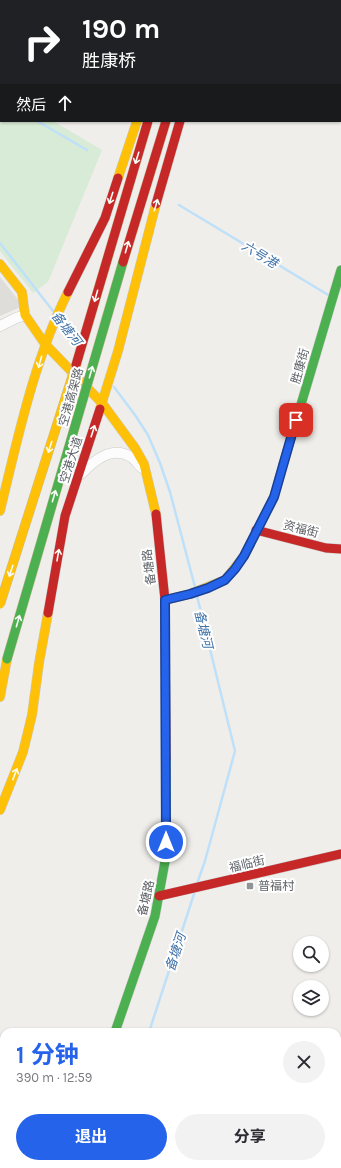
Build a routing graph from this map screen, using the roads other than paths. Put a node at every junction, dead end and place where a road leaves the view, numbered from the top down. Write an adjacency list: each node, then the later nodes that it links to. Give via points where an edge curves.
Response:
1 (137, 122): 9 (main road, one-way to 9, via 104,218)
2 (148, 122): 17 (main road, 空港高架路, one-way to 17, bridge, via 75,368)
3 (166, 122): 18 (main road, 空港高架路, one-way to 3, bridge)
4 (180, 122): 10 (main road, 空港大道, one-way to 4)
5 (0, 264): 7 (main road, 备塘路, via 22,292)
6 (340, 274): 14 (main road, 胜康街, via 274,497)
7 (25, 315): 8 (street); 9 (main road, 备塘路)
8 (0, 326)
9 (45, 344): 10 (main road, 备塘路); 13 (main road, one-way to 13)
10 (102, 403): 11 (main road, 空港大道, one-way to 10); 12 (main road, 备塘路, via 135,448 144,464)
11 (77, 479): 12 (street, via 98,458 118,452 131,457); 21 (main road, 空港大道, one-way to 11, via 21,758 32,715 65,516)
12 (148, 480): 16 (main road, 备塘路, via 155,509)
13 (0, 511)
14 (256, 530): 15 (main road, 资福街, via 326,548); 16 (main road, 胜康街, via 244,556 225,580 190,594)
15 (341, 549)
16 (165, 600): 23 (main road, 备塘路, via 166,856)
17 (0, 604)
18 (7, 659): 19 (main road, 空港高架路); 20 (main road)
19 (0, 680)
20 (0, 697)
21 (0, 810)
22 (341, 854): 23 (main road, 福临街)
23 (159, 896): 24 (main road, 备塘路, via 155,916)
24 (116, 1028)

